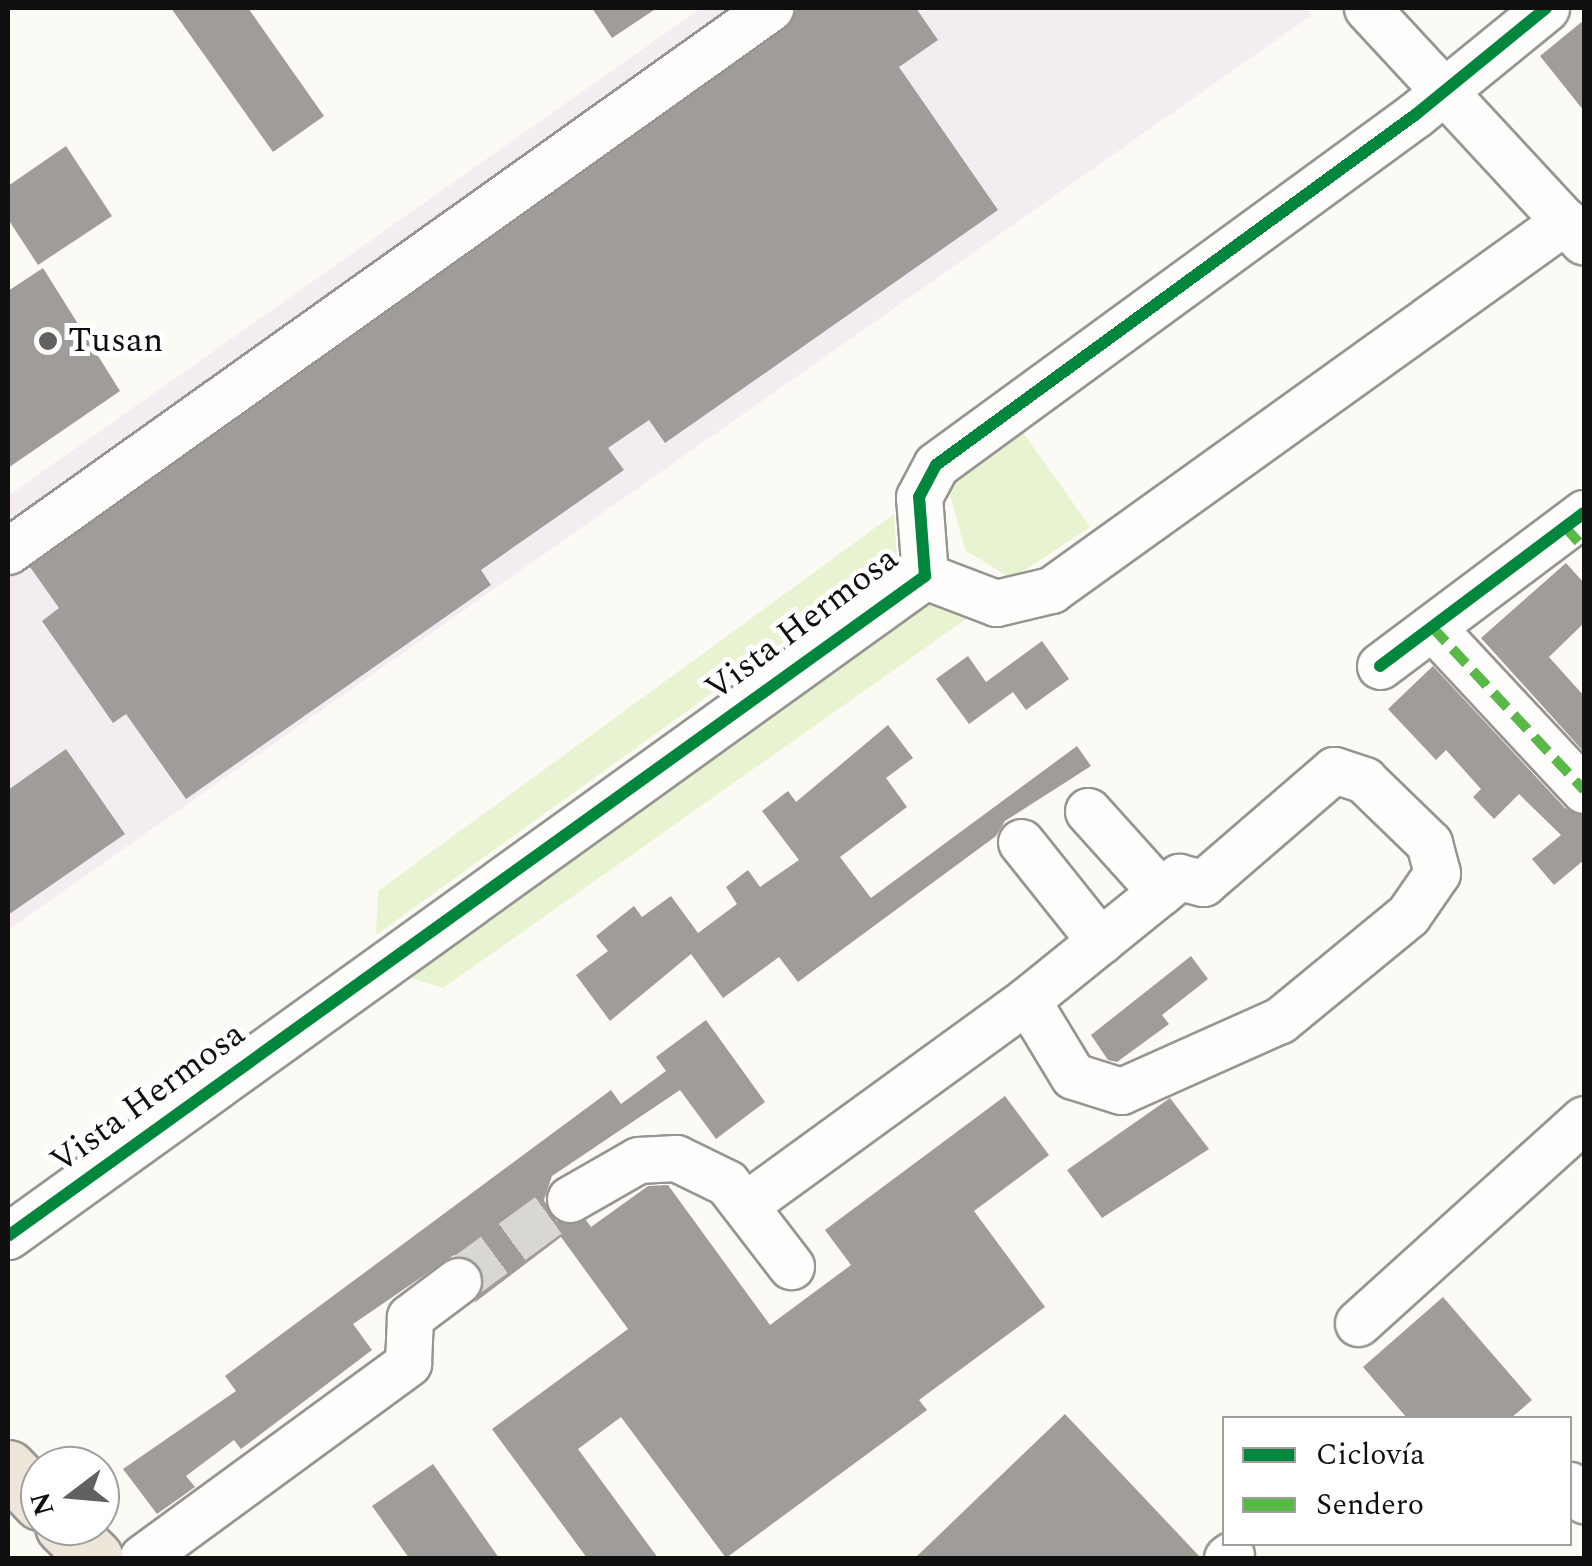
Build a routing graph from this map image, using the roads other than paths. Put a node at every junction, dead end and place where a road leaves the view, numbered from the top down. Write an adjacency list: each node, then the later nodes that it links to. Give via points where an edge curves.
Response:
1 (770, 8): 8 (street)
2 (1368, 8): 4 (street)
3 (1546, 8): 4 (street, Vista Hermosa)
4 (1444, 89): 5 (street); 6 (street, Vista Hermosa, via 936,465)
5 (1574, 232): 10 (street, Vista Hermosa, via 1051,590 1013,604)
6 (918, 508): 9 (street, Vista Hermosa); 10 (street)
7 (1578, 530): 11 (street)
8 (8, 551)
9 (926, 576): 10 (street, Vista Hermosa); 22 (street, Vista Hermosa)
10 (978, 598)
11 (1432, 627): 12 (street); 13 (street)
12 (1380, 666)
13 (1584, 790)
14 (1088, 812): 16 (street)
15 (1021, 842): 17 (street)
16 (1161, 892): 17 (street); 18 (street, via 1179,878 1203,883 1334,770 1364,780 1429,843 1437,873 1408,915 1280,1020 1121,1091 1073,1076)
17 (1100, 941): 18 (street)
18 (1027, 1000): 21 (street)
19 (1584, 1120): 25 (street)
20 (570, 1199): 21 (street, via 638,1160 676,1158 728,1184)
21 (745, 1206): 23 (street)
22 (8, 1236)
23 (791, 1266)
24 (458, 1281): 26 (street, via 410,1318 408,1364)
25 (1358, 1323)
26 (142, 1558)

